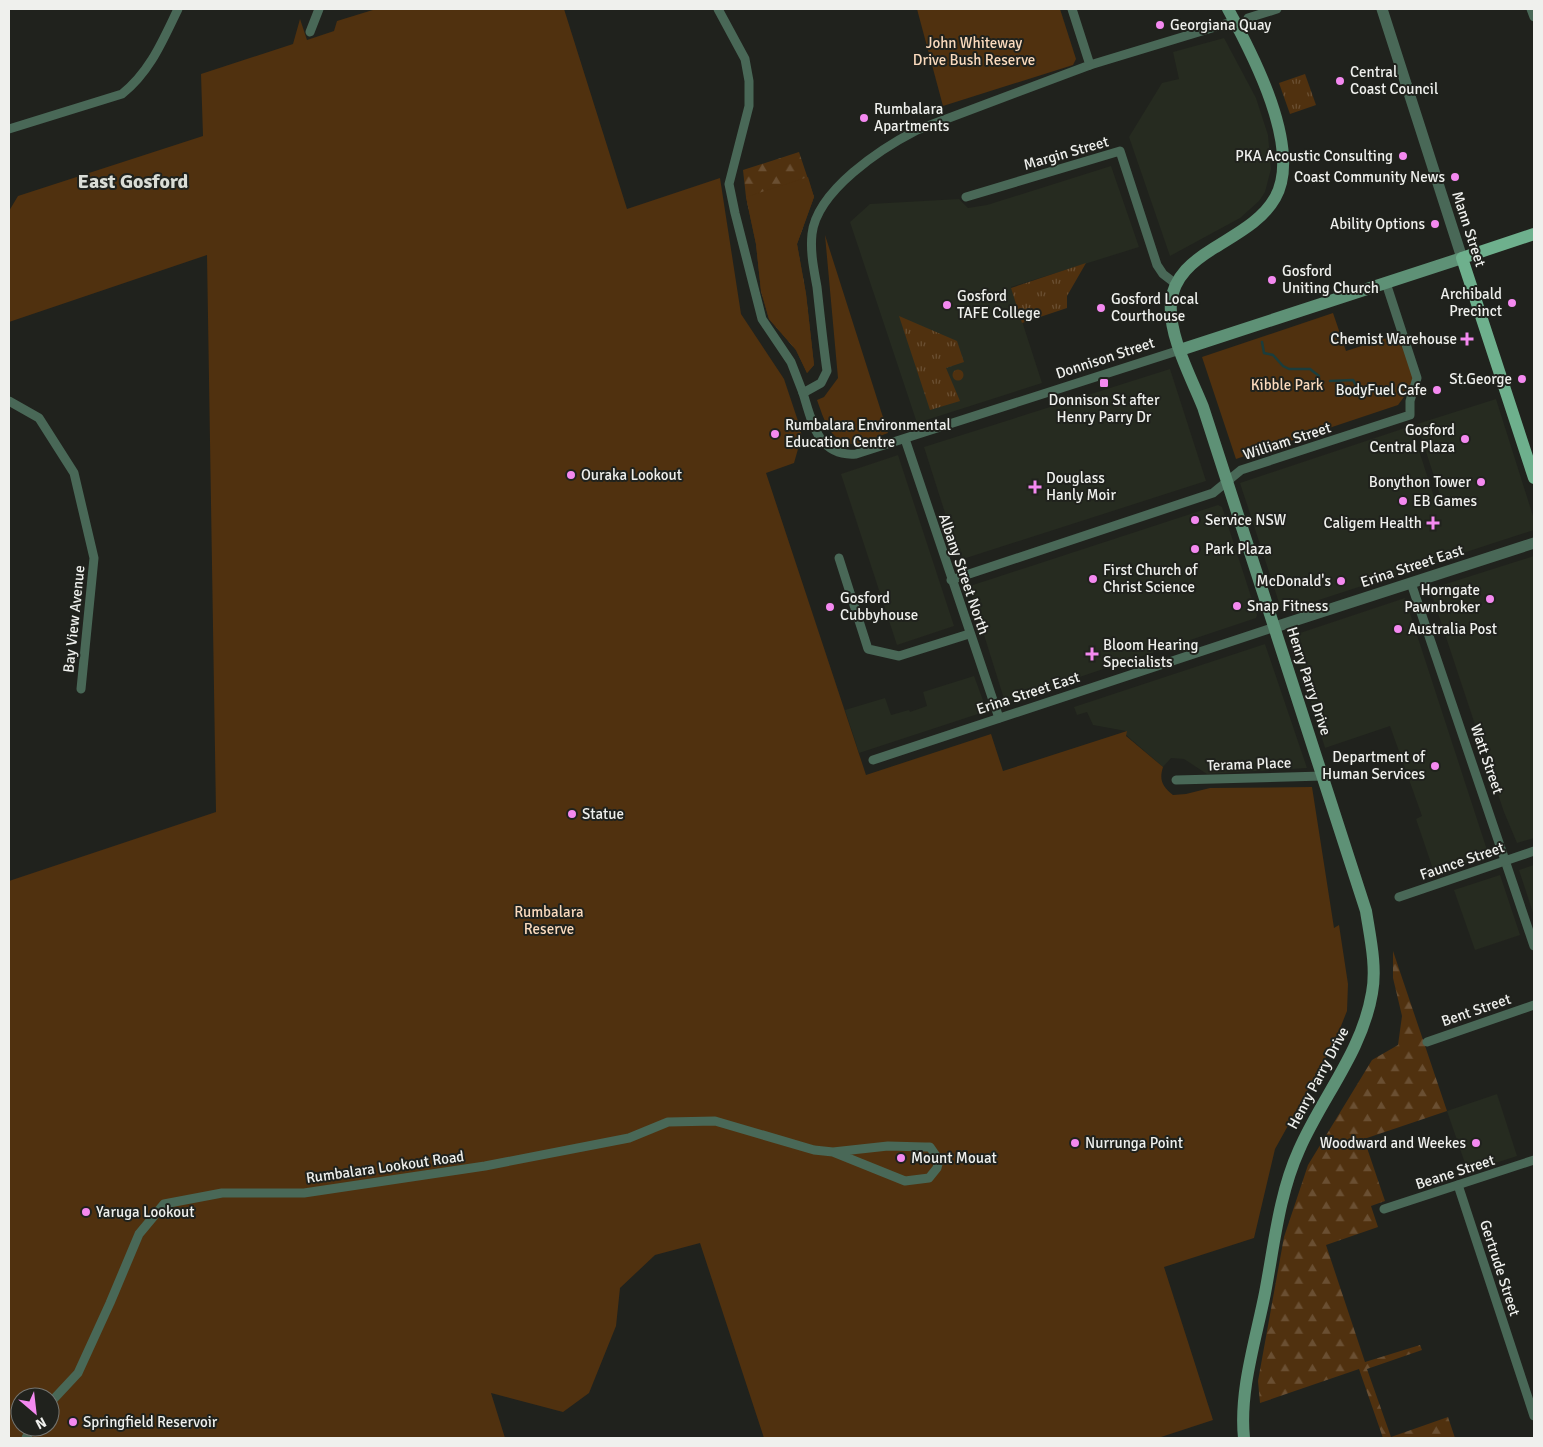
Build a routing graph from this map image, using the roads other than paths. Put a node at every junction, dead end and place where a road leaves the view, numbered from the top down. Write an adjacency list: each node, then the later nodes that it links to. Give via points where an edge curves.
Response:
1 (178, 9): 14 (street, via 158,52 137,82 122,94)
2 (318, 9): 12 (street)
3 (718, 9): 21 (street, Donnison Street, via 745,59 749,81 749,106 729,184 735,212 762,319 790,362)
4 (1072, 9): 13 (street)
5 (1228, 9): 11 (main road, Henry Parry Drive)
6 (1277, 9): 10 (street)
7 (1531, 9): 9 (street)
8 (1381, 12): 17 (street, Mann Street)
9 (1534, 17)
10 (1248, 18)
11 (1235, 21): 13 (street); 19 (main road, Henry Parry Drive, via 1259,73 1278,126 1283,178 1275,199 1260,217 1194,261)
12 (310, 32)
13 (1090, 65): 21 (street, via 918,130 880,153 841,183 827,201 812,232 827,370 821,382)
14 (9, 129)
15 (966, 196): 19 (street, Margin Street, via 1120,151 1157,265)
16 (1534, 234): 17 (main road, Donnison Street)
17 (1462, 258): 18 (main road, Donnison Street); 24 (main road, Mann Street)
18 (1386, 283): 20 (main road, Donnison Street); 25 (street, William Street, via 1417,378 1410,401 1410,415 1241,470)
19 (1176, 284): 20 (main road, Henry Parry Drive, via 1171,310)
20 (1180, 350): 23 (street, Donnison Street); 25 (main road, Henry Parry Drive)
21 (803, 393): 23 (street, Donnison Street, via 817,434 836,452 856,454)
22 (9, 401): 32 (street, Bay View Avenue, via 39,418 74,473 94,558)
23 (905, 439): 28 (street, Albany Street North)
24 (1534, 478)
25 (1227, 481): 28 (street, William Street, via 1213,493); 30 (main road, Henry Parry Drive)
26 (1534, 543): 29 (street, Erina Street East)
27 (839, 558): 31 (street, via 868,649 899,656)
28 (952, 580): 31 (street, Albany Street North)
29 (1411, 583): 30 (street, Erina Street East); 38 (street, Watt Street)
30 (1275, 627): 33 (street, Erina Street East); 35 (main road, Henry Parry Drive)
31 (969, 634): 33 (street, Albany Street North)
32 (81, 689)
33 (999, 718): 34 (street, Erina Street East)
34 (873, 760)
35 (1323, 776): 36 (street, Terama Place); 49 (main road, Henry Parry Drive, via 1366,911 1373,954 1373,992 1361,1035 1298,1150 1284,1196 1247,1382 1242,1424)
36 (1176, 780)
37 (1534, 851): 38 (street, Faunce Street)
38 (1506, 860): 39 (street, Faunce Street); 40 (street, Watt Street)
39 (1399, 897)
40 (1534, 946)
41 (1534, 1005): 42 (street, Bent Street)
42 (1428, 1042)
43 (833, 1152): 43 (street, Rumbalara Lookout Road, via 888,1146 930,1147 939,1160 929,1178 905,1181); 47 (street, Rumbalara Lookout Road, via 814,1150 715,1121 668,1122 629,1138 485,1166 304,1193 222,1193 164,1204 139,1234 78,1373)
44 (1534, 1160): 45 (street, Beane Street)
45 (1458, 1185): 46 (street, Beane Street); 48 (street, Gertrude Street)
46 (1384, 1209)
47 (60, 1392)
48 (1534, 1416)
49 (1244, 1438)

